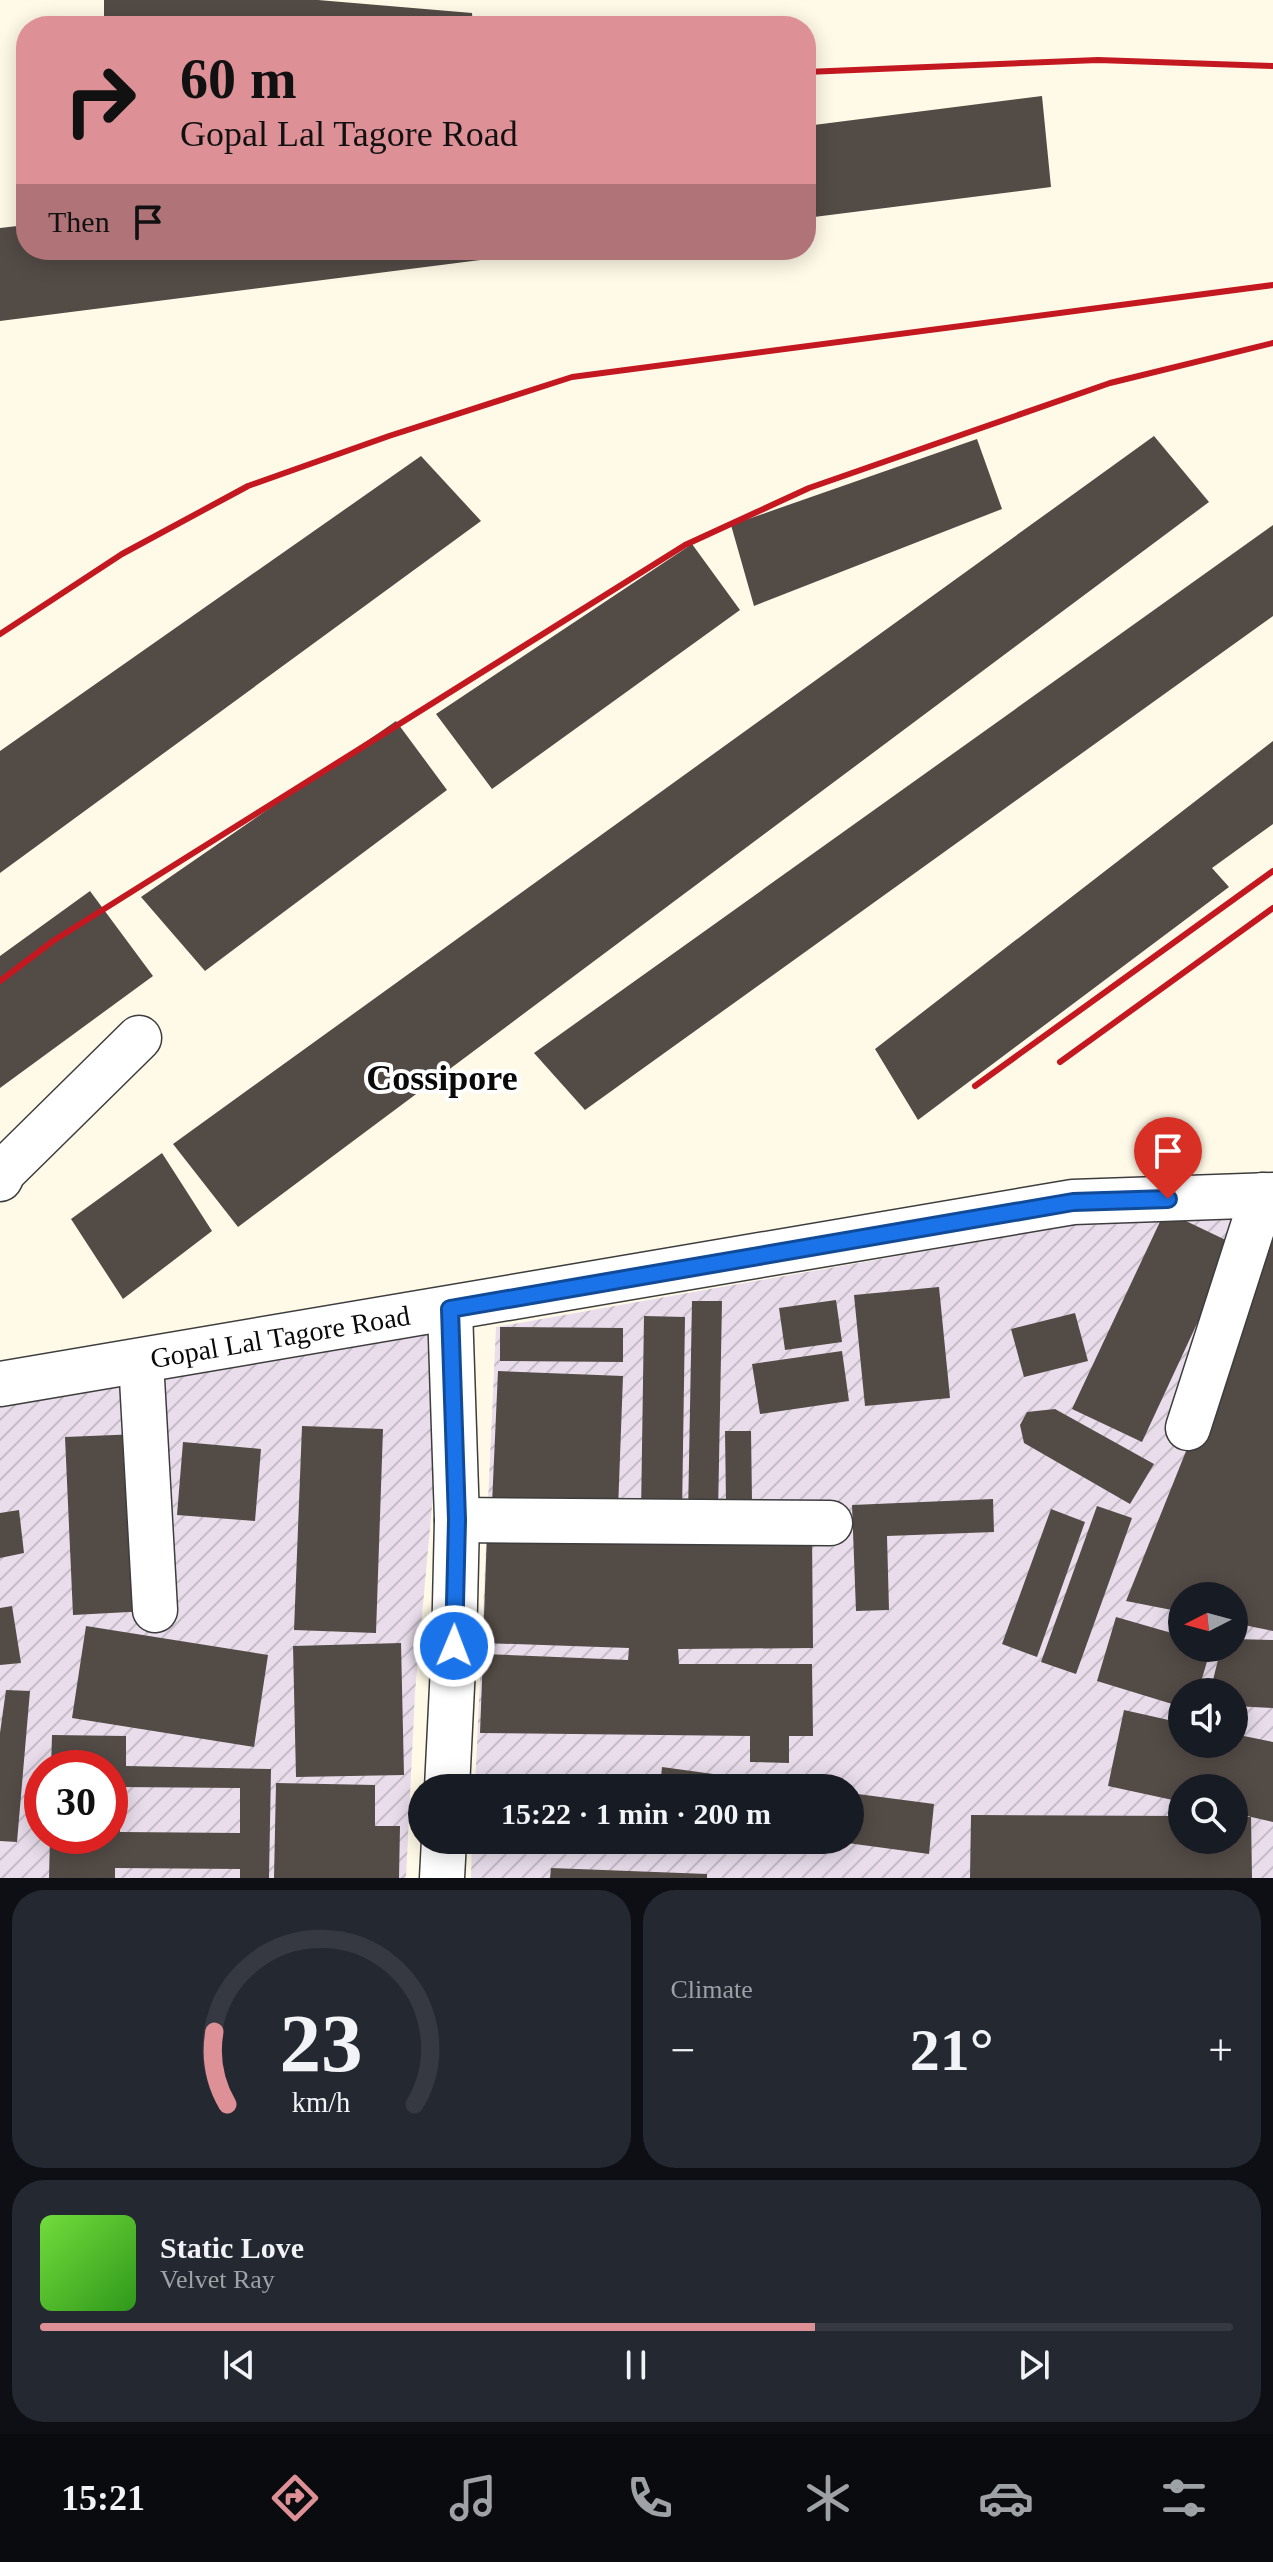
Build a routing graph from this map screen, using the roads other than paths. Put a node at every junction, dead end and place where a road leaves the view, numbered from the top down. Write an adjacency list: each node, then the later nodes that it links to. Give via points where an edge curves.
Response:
1 (139, 1038): 2 (street)
2 (0, 1179)
3 (1268, 1195): 4 (street, Gopal Lal Tagore Road, via 1073,1202); 7 (street)
4 (450, 1309): 5 (street, Gopal Lal Tagore Road); 8 (street)
5 (141, 1361): 6 (street, Gopal Lal Tagore Road); 10 (street)
6 (0, 1384)
7 (1188, 1428)
8 (457, 1520): 9 (street); 11 (street)
9 (830, 1523)
10 (155, 1610)
11 (448, 1774)
12 (443, 1854): 13 (street)
13 (442, 1878)

